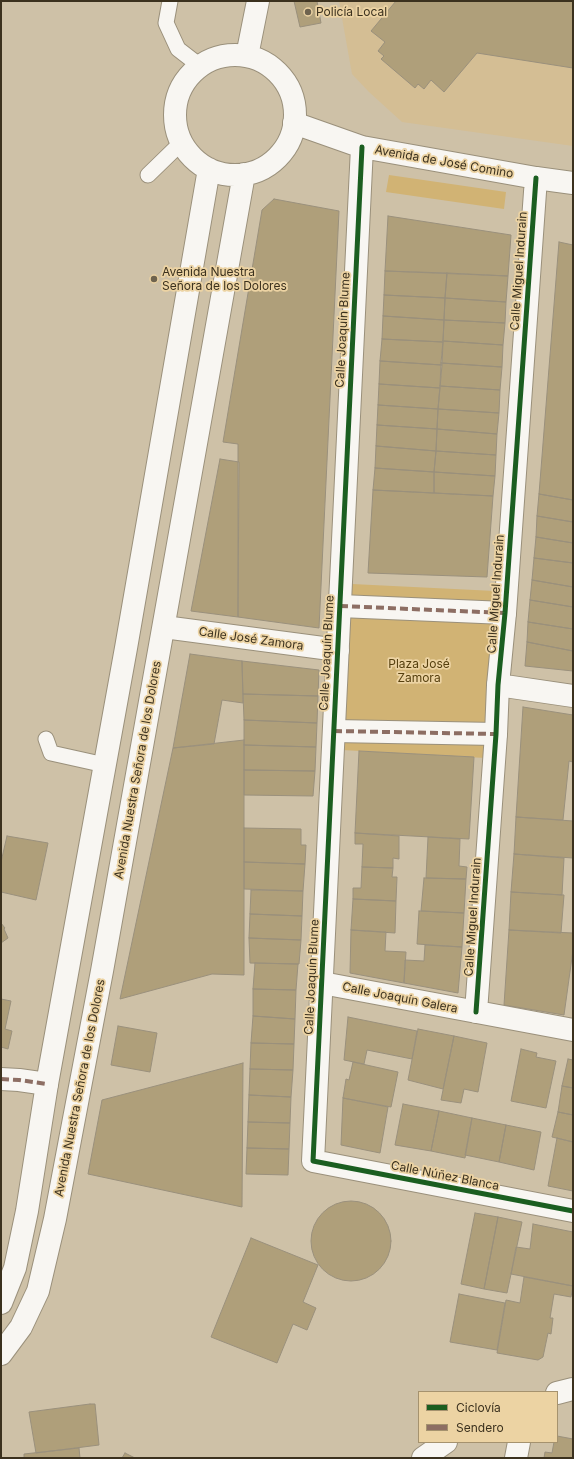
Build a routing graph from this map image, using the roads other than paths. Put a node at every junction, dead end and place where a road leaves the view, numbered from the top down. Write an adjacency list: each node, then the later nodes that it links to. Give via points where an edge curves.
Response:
1 (170, 1): 4 (lane, via 166,23 178,49)
2 (258, 1): 3 (street)
3 (247, 56): 4 (street, via 230,55 215,58); 5 (street, via 264,62 278,73 289,88 294,105)
4 (200, 66): 6 (street, via 188,78 180,93 176,109 176,126)
5 (294, 123): 7 (street, Avenida de José Comino); 9 (street, via 289,142 278,157 262,168)
6 (182, 142): 8 (street, via 193,158); 10 (lane)
7 (362, 147): 11 (street, Avenida de José Comino); 13 (street, Calle Joaquín Blume)
8 (209, 169): 9 (street, via 226,174); 22 (street)
9 (244, 174): 15 (street, Avenida Nuestra Señora de los Dolores)
10 (148, 175)
11 (536, 178): 12 (street, Avenida de José Comino); 14 (street, Calle Miguel Indurain)
12 (573, 183)
13 (340, 606): 14 (street); 16 (street, Calle Joaquín Blume)
14 (505, 614): 17 (street, Calle Miguel Indurain)
15 (164, 627): 16 (street, Calle José Zamora); 31 (street, Avenida Nuestra Señora de los Dolores, via 56,1219 38,1291 21,1327)
16 (338, 650): 19 (street, Calle Joaquín Blume)
17 (498, 685): 18 (street); 20 (street, Calle Miguel Indurain)
18 (573, 696)
19 (334, 731): 20 (street); 23 (street, Calle Joaquín Blume)
20 (496, 734): 24 (street, Calle Miguel Indurain)
21 (46, 739): 22 (lane, via 51,753)
22 (105, 765): 27 (street)
23 (322, 983): 24 (street, Calle Joaquín Galera); 28 (street, Calle Joaquín Blume)
24 (476, 1012): 25 (street, Calle Joaquín Galera)
25 (573, 1030)
26 (1, 1079): 27 (street)
27 (47, 1084): 30 (street, via 17,1260)
28 (314, 1160): 29 (street, Calle Núñez Blanca)
29 (573, 1211)
30 (1, 1303)
31 (1, 1354)
32 (445, 1443): 34 (street)
33 (519, 1443): 35 (street)
34 (423, 1458)
35 (516, 1458)

